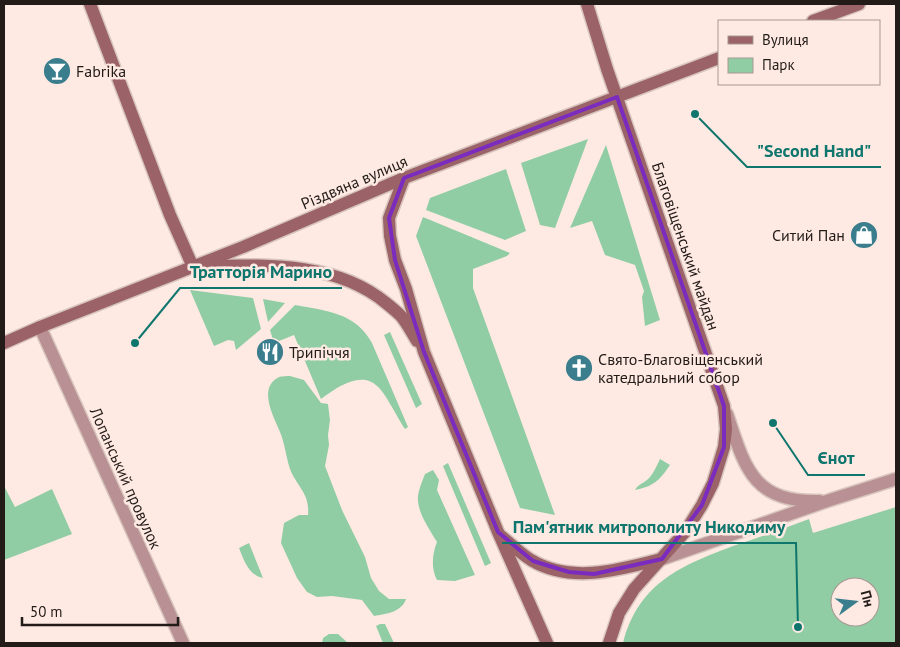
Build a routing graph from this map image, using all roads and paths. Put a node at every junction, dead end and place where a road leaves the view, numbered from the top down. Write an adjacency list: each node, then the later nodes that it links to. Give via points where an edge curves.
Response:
1 (90, 4): 8 (street)
2 (587, 4): 6 (street, Благовіщенський майдан)
3 (859, 4): 4 (street)
4 (816, 20)
5 (718, 58): 6 (street, Різдвяна вулиця)
6 (617, 97): 7 (street, Різдвяна вулиця); 12 (street, Благовіщенський майдан)
7 (404, 178): 8 (street, Різдвяна вулиця); 11 (street, via 389,218 390,236)
8 (193, 267): 9 (street, Різдвяна вулиця); 11 (street, via 270,265 305,270 357,284 401,316)
9 (40, 326): 10 (street, Різдвяна вулиця); 17 (street, Лопанський провулок)
10 (4, 342)
11 (424, 352): 15 (street)
12 (724, 406): 14 (street, Благовіщенський майдан, via 745,464 765,489 791,500); 16 (street, Благовіщенський майдан, via 724,446 713,483 685,532)
13 (896, 479): 14 (street)
14 (830, 500): 16 (street)
15 (498, 532): 16 (street, via 532,561 569,572 594,574); 18 (street)
16 (662, 559): 19 (street, Благовіщенський майдан, via 619,612)
17 (183, 643)
18 (547, 643)
19 (609, 643)

